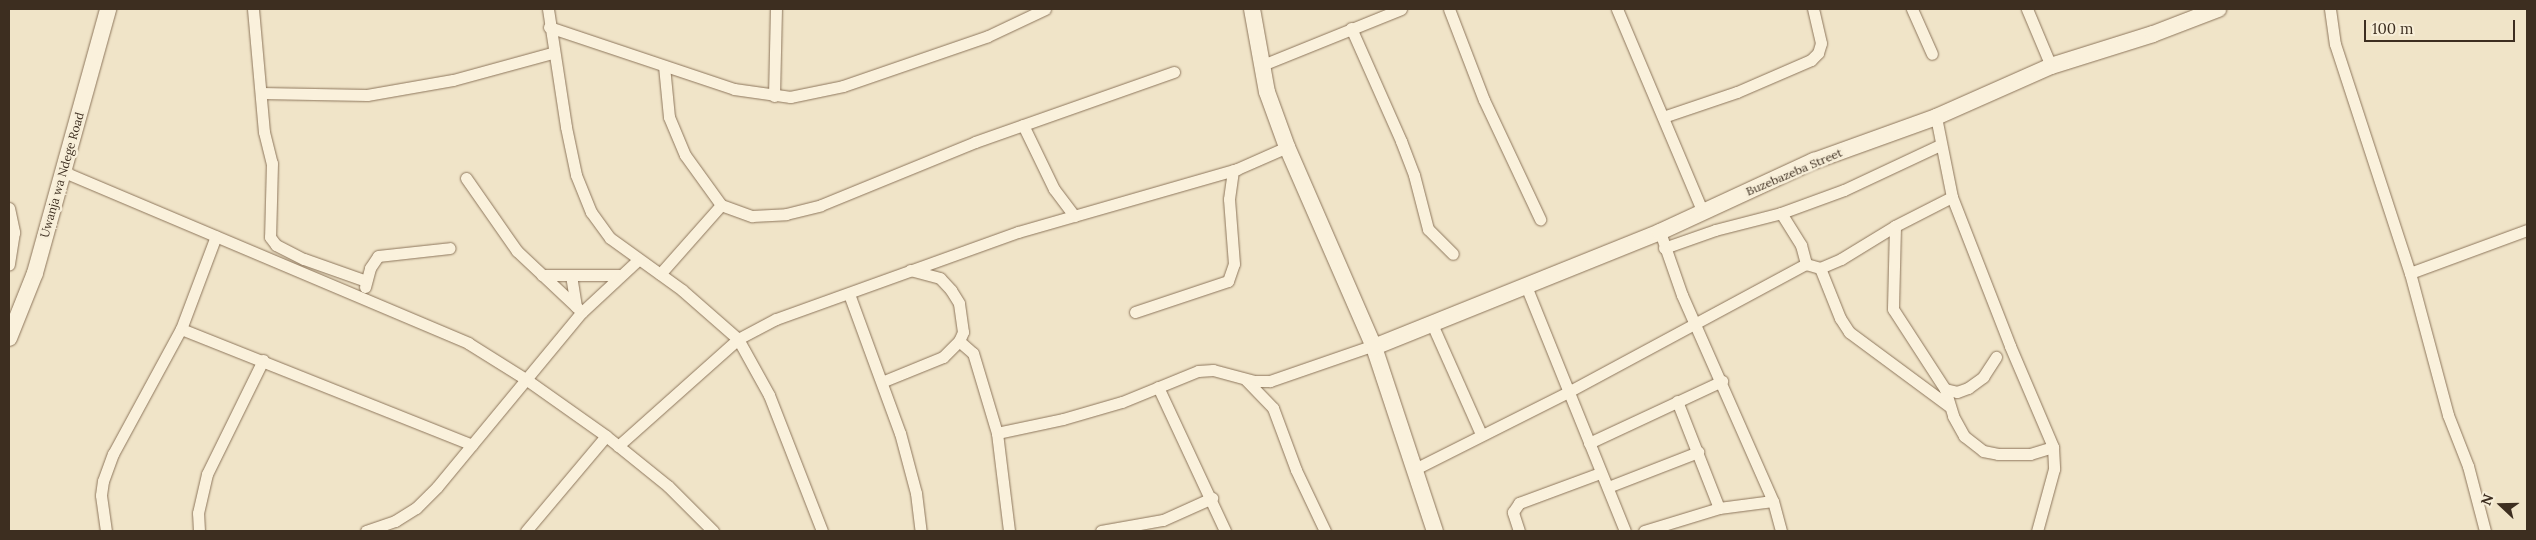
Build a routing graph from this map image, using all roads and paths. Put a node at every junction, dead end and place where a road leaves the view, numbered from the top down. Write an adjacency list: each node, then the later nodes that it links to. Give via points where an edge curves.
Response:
1 (108, 9): 31 (street, Uwanja wa Ndege Road)
2 (254, 9): 23 (street)
3 (548, 9): 15 (street)
4 (776, 9): 24 (street)
5 (1045, 9): 24 (street, via 988,36 843,86 814,94)
6 (1252, 9): 20 (street)
7 (1400, 9): 16 (street)
8 (1449, 9): 39 (street, via 1484,100)
9 (1617, 9): 25 (street)
10 (1813, 9): 25 (street, via 1821,43 1811,60 1738,92)
11 (1912, 9): 18 (street)
12 (2027, 9): 21 (street)
13 (2218, 9): 21 (street, Buzebazeba Street, via 2154,34)
14 (2330, 9): 52 (street, via 2336,44)
15 (549, 27): 17 (street); 19 (street)
16 (1350, 28): 20 (street); 46 (street, via 1401,141 1414,175 1428,230)
17 (552, 53): 23 (street, via 453,80 367,94); 47 (street, via 576,175 591,212 610,238)
18 (1932, 54)
19 (664, 66): 24 (street, via 734,89); 34 (street, via 669,117 676,138)
20 (1260, 66): 29 (street)
21 (2051, 66): 26 (street, Buzebazeba Street)
22 (1174, 72): 27 (street)
23 (261, 93): 57 (street, via 264,132 272,163 269,228 272,241 304,259)
24 (774, 96)
25 (1663, 117): 36 (street)
26 (1936, 117): 28 (street); 36 (street, Buzebazeba Street, via 1814,161)
27 (1023, 125): 34 (street, via 821,205 786,214 752,216); 38 (street, via 1054,189)
28 (1940, 146): 33 (street); 37 (street, via 1844,190)
29 (1286, 147): 30 (street); 70 (street)
30 (1233, 170): 38 (street); 62 (street, via 1229,199 1234,264 1228,281)
31 (64, 172): 43 (street); 63 (street, Uwanja wa Ndege Road)
32 (466, 178): 54 (street, via 517,251)
33 (1952, 197): 40 (street); 88 (street)
34 (721, 205): 53 (street)
35 (9, 208): 49 (street, via 14,232)
36 (1703, 213): 42 (street, Buzebazeba Street)
37 (1781, 213): 45 (street); 48 (street, via 1801,245)
38 (1074, 216): 51 (street)
39 (1540, 219)
40 (1895, 226): 50 (street); 78 (street, via 1893,309)
41 (2527, 230): 52 (street)
42 (1660, 232): 45 (street); 58 (street, Buzebazeba Street)
43 (216, 236): 60 (street); 66 (street)
44 (450, 248): 57 (street, via 378,256)
45 (1664, 248): 64 (street)
46 (1453, 254)
47 (638, 260): 53 (street); 56 (street)
48 (1806, 264): 50 (street); 64 (street)
49 (9, 265)
50 (1820, 268): 81 (street, via 1849,332)
51 (910, 270): 59 (street); 69 (street, via 940,278 951,290 962,316)
52 (2410, 273): 113 (street, via 2448,415 2468,466)
53 (660, 274): 68 (street)
54 (542, 275): 55 (street); 61 (street)
55 (571, 275): 56 (street); 61 (street)
56 (620, 275): 61 (street)
57 (366, 281): 60 (street)
58 (1526, 286): 65 (street, Buzebazeba Street); 79 (street)
59 (848, 294): 68 (street, via 776,319); 75 (street)
60 (363, 296): 74 (street, via 468,342)
61 (579, 309): 74 (street)
62 (1135, 312)
63 (14, 316): 67 (street, Uwanja wa Ndege Road)
64 (1696, 322): 76 (street); 79 (street)
65 (1432, 324): 70 (street, Buzebazeba Street); 83 (street)
66 (181, 329): 72 (street); 97 (street, via 113,454 101,495)
67 (9, 338)
68 (738, 339): 87 (street); 101 (street, via 769,394)
69 (959, 341): 75 (street, via 943,357); 82 (street, via 973,353)
70 (1373, 347): 73 (street, via 1270,381); 90 (street)
71 (1996, 357): 78 (street, via 1983,376 1968,388 1957,392)
72 (263, 360): 86 (street); 98 (street, via 208,474 198,513)
73 (1244, 379): 77 (street, via 1213,370 1198,372); 106 (street, via 1272,408)
74 (527, 380): 84 (street); 86 (street)
75 (884, 381): 102 (street, via 911,470)
76 (1722, 381): 80 (street); 94 (street)
77 (1158, 387): 82 (street, via 1063,419); 93 (street)
78 (1944, 388): 81 (street)
79 (1568, 392): 83 (street); 85 (street)
80 (1677, 401): 85 (street); 89 (street)
81 (1950, 407): 88 (street, via 1964,436 1983,451 2013,455)
82 (997, 433): 103 (street)
83 (1481, 434): 90 (street)
84 (606, 436): 87 (street); 96 (street)
85 (1589, 444): 91 (street)
86 (472, 445): 99 (street, via 416,508 395,521)
87 (618, 446): 100 (street, via 683,499)
88 (2053, 447): 112 (street, via 2054,469)
89 (1698, 452): 92 (street); 95 (street)
90 (1413, 470): 107 (street)
91 (1600, 472): 92 (street); 108 (street, via 1519,503 1514,512)
92 (1608, 487): 109 (street)
93 (1212, 498): 104 (street, via 1162,520); 105 (street)
94 (1773, 501): 95 (street); 111 (street)
95 (1719, 508): 110 (street)
96 (533, 529)
97 (106, 531)
98 (199, 531)
99 (366, 531)
100 (713, 531)
101 (822, 531)
102 (921, 531)
103 (1009, 531)
104 (1101, 531)
105 (1225, 531)
106 (1325, 531)
107 (1433, 531)
108 (1519, 531)
109 (1625, 531)
110 (1644, 531)
111 (1780, 531)
112 (2037, 531)
113 (2485, 531)

